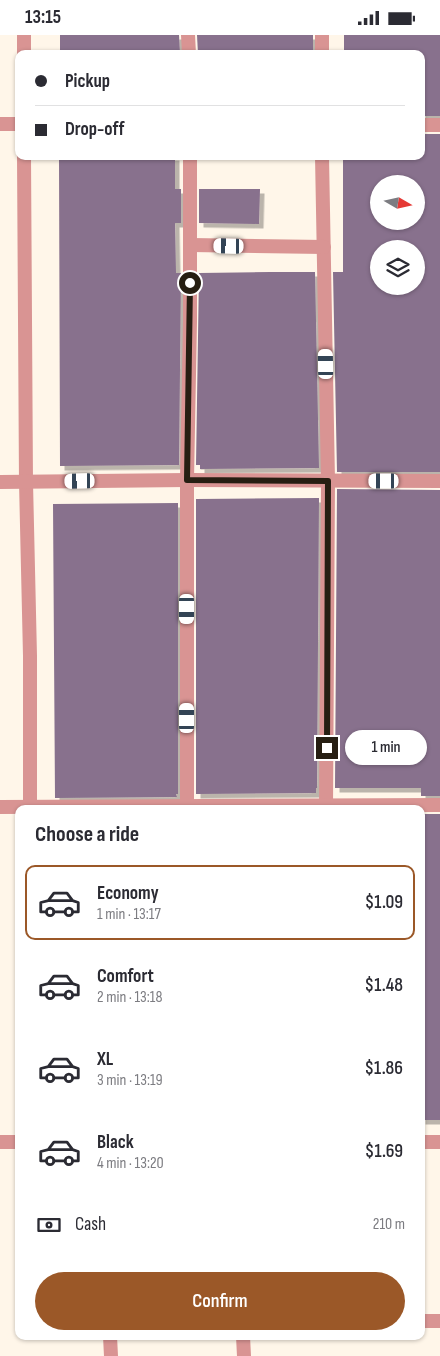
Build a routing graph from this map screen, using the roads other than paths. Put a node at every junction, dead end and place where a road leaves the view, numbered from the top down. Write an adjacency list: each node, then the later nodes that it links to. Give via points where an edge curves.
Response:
1 (24, 35): 4 (street)
2 (188, 35): 5 (street)
3 (322, 35): 6 (street)
4 (24, 50)
5 (189, 50)
6 (322, 50)
7 (0, 124): 8 (street)
8 (15, 124)
9 (425, 125): 10 (street)
10 (440, 125)
11 (24, 160): 20 (street)
12 (190, 160): 14 (street)
13 (322, 160): 15 (street)
14 (190, 245): 15 (street); 16 (street)
15 (324, 247): 18 (street)
16 (187, 480): 18 (street); 20 (street); 22 (street)
17 (0, 481): 20 (street)
18 (328, 481): 19 (street); 23 (street)
19 (440, 481)
20 (26, 482): 21 (street)
21 (30, 805)
22 (186, 805)
23 (326, 805)
24 (425, 805): 25 (street)
25 (440, 805)
26 (0, 807): 27 (street)
27 (15, 808)
28 (0, 1142): 29 (street)
29 (15, 1142)
30 (425, 1142): 31 (street)
31 (440, 1142)
32 (425, 1321): 33 (street)
33 (440, 1321)
34 (110, 1340): 36 (street)
35 (243, 1340): 37 (street)
36 (111, 1356)
37 (244, 1356)

